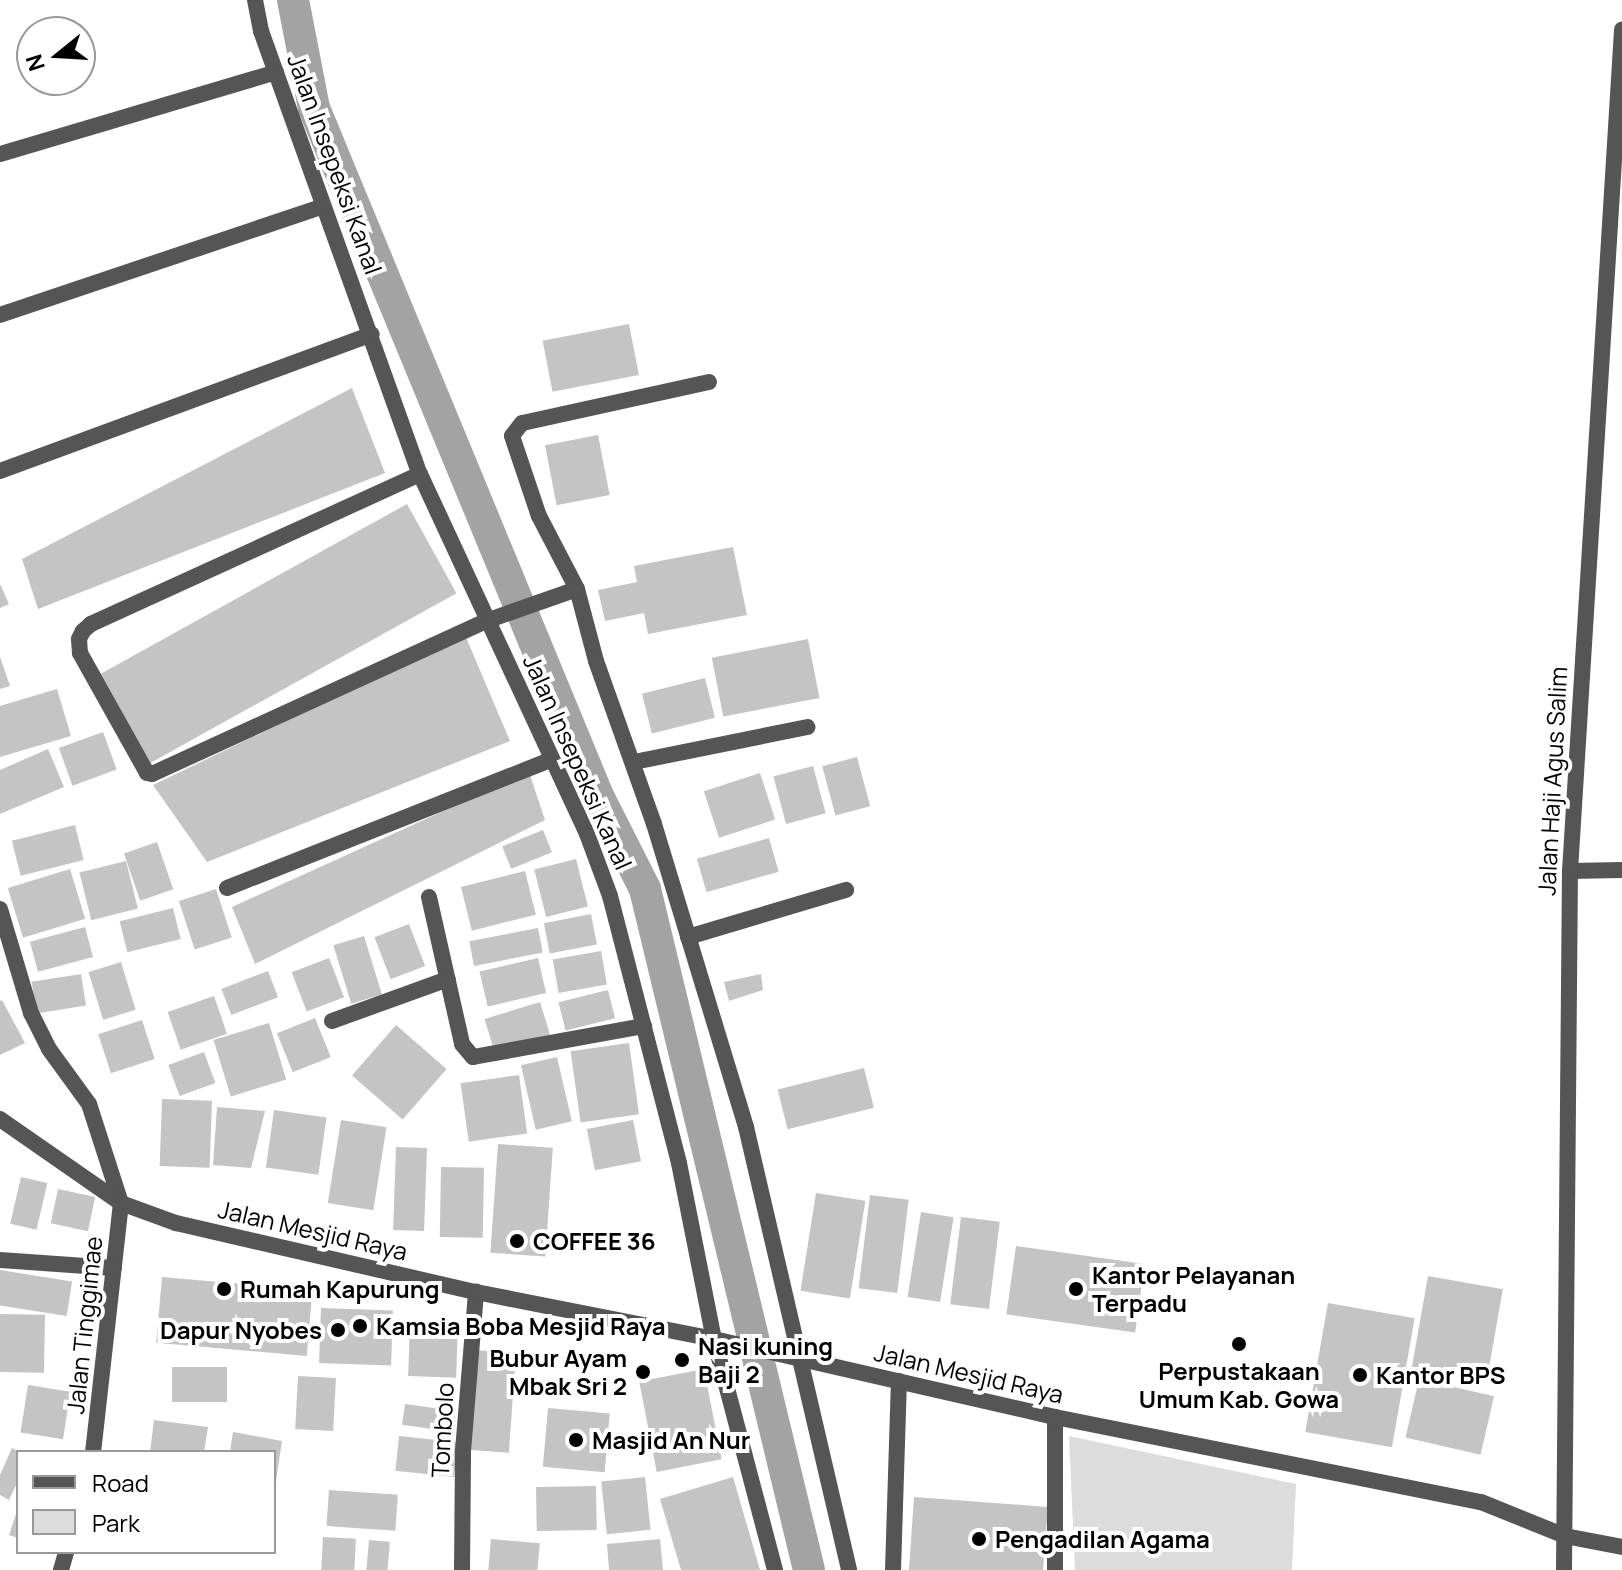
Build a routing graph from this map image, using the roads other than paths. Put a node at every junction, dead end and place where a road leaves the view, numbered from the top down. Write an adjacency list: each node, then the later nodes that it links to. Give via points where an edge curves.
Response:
1 (255, 0): 3 (street, Jalan Insepeksi Kanal)
2 (1622, 30): 5 (street, Jalan Haji Agus Salim)
3 (276, 72): 4 (street); 6 (street, Jalan Insepeksi Kanal)
4 (0, 154)
5 (1618, 158): 18 (street, Jalan Haji Agus Salim)
6 (323, 206): 7 (street); 8 (street, Jalan Insepeksi Kanal)
7 (0, 315)
8 (372, 334): 10 (street); 11 (street, Jalan Insepeksi Kanal)
9 (709, 382): 12 (street, via 522,423 515,429 514,448)
10 (0, 471)
11 (420, 474): 13 (street, Jalan Insepeksi Kanal); 13 (street, via 91,624 79,639 80,653 143,769 152,774)
12 (572, 590): 13 (street); 16 (street)
13 (489, 620): 15 (street, Jalan Insepeksi Kanal)
14 (807, 727): 16 (street)
15 (550, 760): 19 (street); 26 (street, Jalan Insepeksi Kanal, via 610,896)
16 (634, 762): 23 (street)
17 (1622, 870): 18 (street)
18 (1570, 871): 37 (street, Jalan Haji Agus Salim)
19 (227, 888)
20 (846, 890): 23 (street)
21 (429, 897): 24 (street)
22 (0, 909): 28 (street, via 31,1013 49,1049 89,1104)
23 (688, 937): 33 (street, via 746,1127)
24 (448, 979): 25 (street); 26 (street, via 462,1044 473,1057)
25 (332, 1021)
26 (644, 1026): 32 (street, Jalan Insepeksi Kanal)
27 (0, 1119): 28 (street, Jalan Mesjid Raya)
28 (121, 1203): 30 (street, Jalan Tinggimae); 31 (street, Jalan Mesjid Raya, via 176,1223)
29 (0, 1260): 30 (street)
30 (114, 1268): 36 (street, Jalan Tinggimae)
31 (476, 1292): 32 (street, Jalan Mesjid Raya); 39 (street, Tombolo, via 463,1451)
32 (720, 1340): 33 (street, Jalan Mesjid Raya); 40 (street, Jalan Insepeksi Kanal)
33 (795, 1357): 34 (street, Jalan Mesjid Raya); 41 (street)
34 (899, 1381): 35 (street, Jalan Mesjid Raya); 42 (street)
35 (1055, 1417): 37 (street, Jalan Mesjid Raya, via 1481,1502); 43 (street)
36 (93, 1450)
37 (1565, 1536): 38 (street, Jalan Mesjid Raya); 44 (street, Jalan Haji Agus Salim)
38 (1622, 1547)
39 (462, 1570)
40 (775, 1570)
41 (849, 1570)
42 (893, 1570)
43 (1055, 1570)
44 (1564, 1570)

